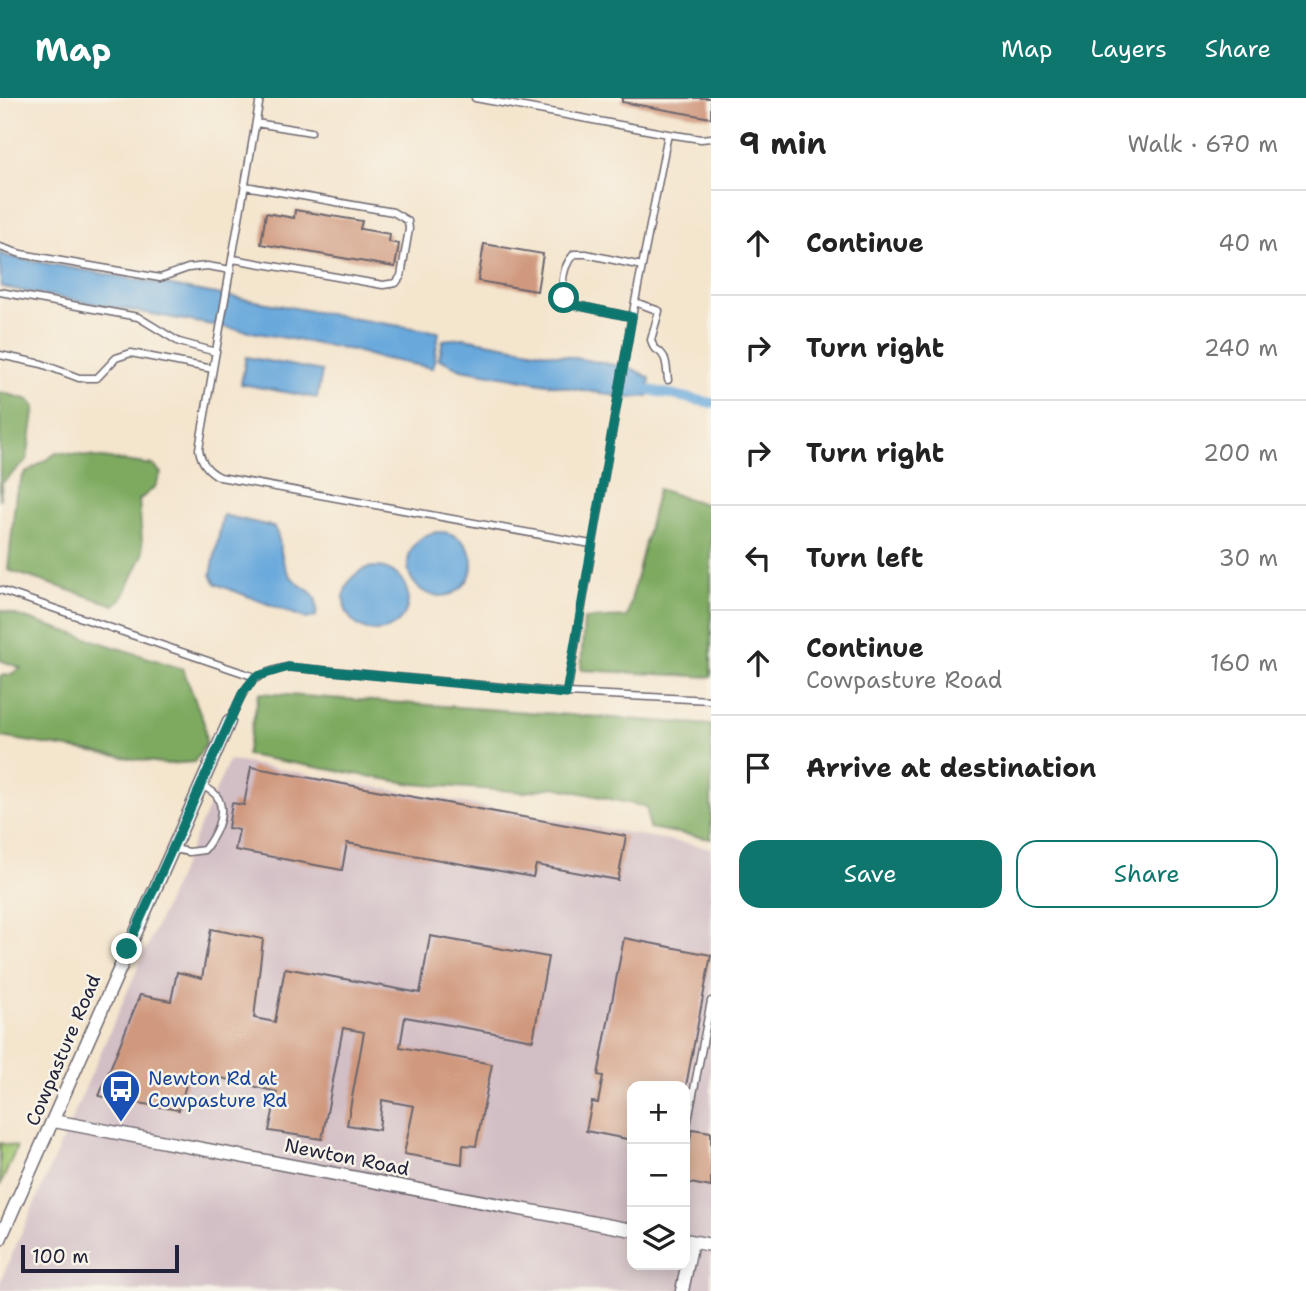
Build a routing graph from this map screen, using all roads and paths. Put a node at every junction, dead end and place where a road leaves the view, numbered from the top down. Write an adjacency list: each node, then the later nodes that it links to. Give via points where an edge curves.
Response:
1 (260, 98): 3 (lane)
2 (475, 98): 5 (lane)
3 (256, 123): 4 (lane); 7 (lane)
4 (312, 132)
5 (668, 134): 6 (lane); 10 (lane)
6 (711, 138)
7 (245, 186): 9 (lane); 9 (lane, via 393,212 408,221 409,229 396,283 383,285)
8 (0, 247): 11 (lane, via 160,278 188,268)
9 (233, 259): 11 (lane)
10 (642, 266): 13 (lane); 14 (lane, via 574,254 566,262 563,277 564,298 570,304)
11 (231, 270): 15 (lane)
12 (0, 292): 15 (lane, via 138,317 179,342)
13 (635, 302): 14 (lane); 18 (lane, via 659,311 651,340 666,358)
14 (632, 317): 19 (lane)
15 (216, 352): 17 (lane)
16 (0, 355): 17 (lane, via 79,378 97,377 116,358 131,353)
17 (214, 369): 19 (lane, via 199,449 200,459 220,477)
18 (668, 380)
19 (592, 544): 22 (lane)
20 (0, 590): 21 (lane)
21 (255, 677): 22 (lane, via 288,667); 24 (lane)
22 (566, 694): 23 (lane)
23 (711, 699)
24 (229, 722): 25 (street, Cowpasture Road)
25 (201, 785): 26 (street, Cowpasture Road); 26 (lane, via 219,799 221,812 214,838 204,850)
26 (172, 849): 29 (street, Cowpasture Road)
27 (711, 1001): 28 (lane)
28 (690, 1110)
29 (54, 1121): 30 (street, Newton Road); 31 (street, Cowpasture Road)
30 (627, 1229)
31 (0, 1239)
32 (690, 1241): 33 (street)
33 (711, 1245)
34 (685, 1270): 35 (street)
35 (682, 1291)

